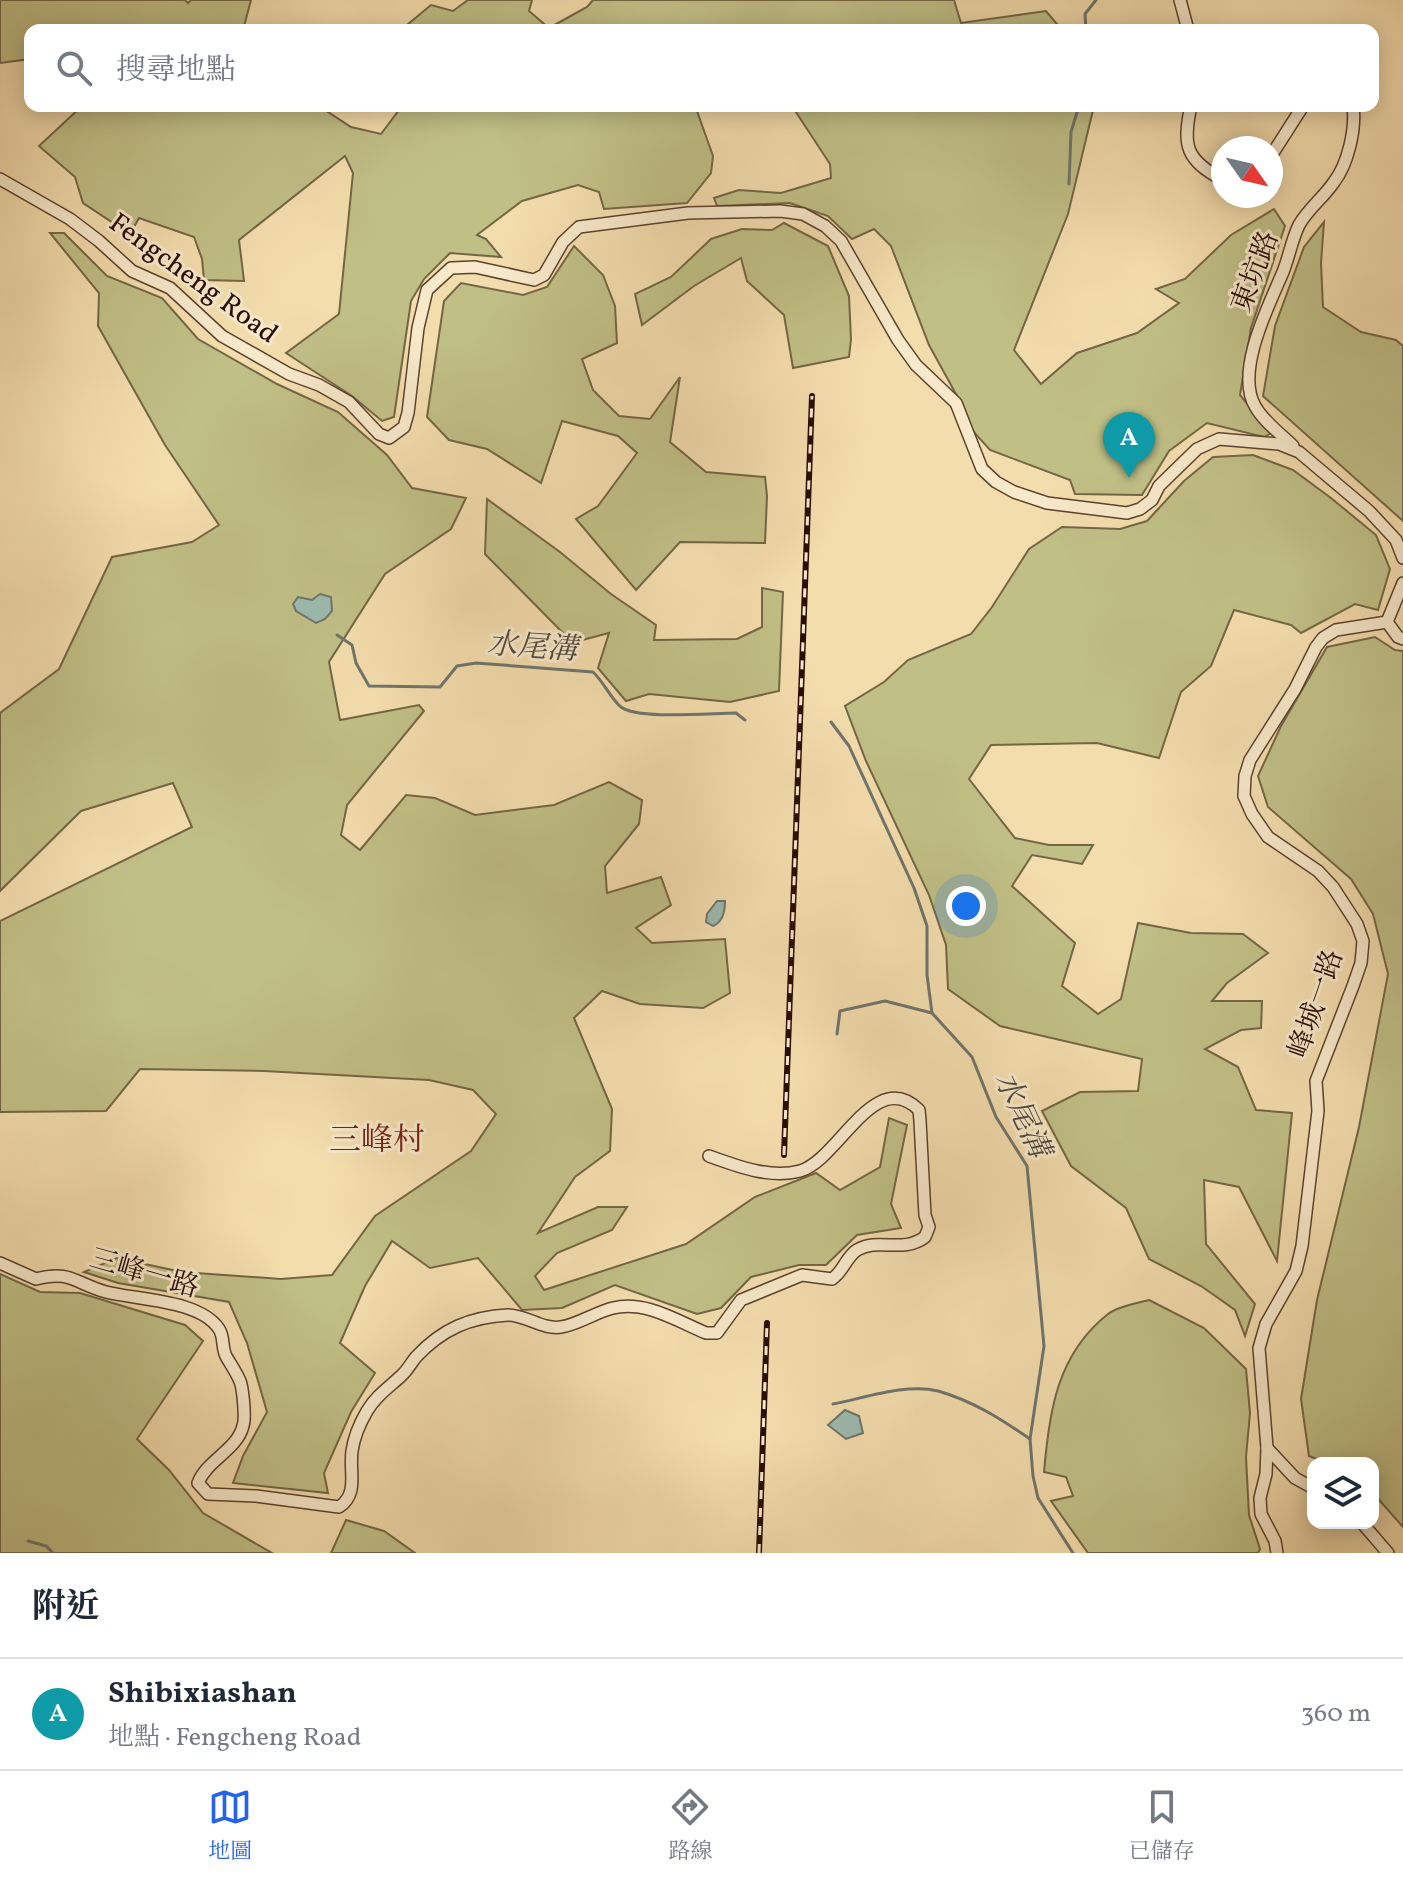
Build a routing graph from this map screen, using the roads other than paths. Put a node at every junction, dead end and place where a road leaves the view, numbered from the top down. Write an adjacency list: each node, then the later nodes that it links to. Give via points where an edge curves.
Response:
1 (1180, 0): 2 (street)
2 (1186, 24)
3 (1190, 112): 7 (street, via 1186,147)
4 (1299, 112): 6 (street)
5 (1353, 112): 9 (street, 東坑路, via 1345,160 1336,181 1299,226 1252,357 1255,406)
6 (1283, 137)
7 (1211, 174)
8 (0, 179): 9 (street, Fengcheng Road, via 70,219 132,271 170,288 222,336 349,402 389,438 404,427 408,413 427,290 451,268 475,267 534,280 544,275 563,242 579,227 688,213 780,211 803,214 841,241 898,340 956,403 982,469 1014,492 1047,503 1127,513 1152,500 1159,486 1197,449 1219,439 1279,444)
9 (1299, 452): 10 (street, Fengcheng Road, via 1369,511 1396,540)
10 (1403, 558)
11 (1403, 583): 12 (street)
12 (1387, 622): 13 (street); 16 (street, 峰城一路, via 1336,630 1323,638 1245,776 1244,796 1268,837 1333,887 1363,941 1361,963 1316,1081 1318,1111 1296,1271 1266,1324 1259,1348)
13 (1403, 639)
14 (709, 1156): 15 (street, 三峰一路, via 751,1170 801,1170 829,1154 855,1121 879,1102 903,1099 919,1110 929,1227 925,1237 905,1247 854,1252 832,1279 802,1275 741,1300 717,1333 630,1305 563,1327 511,1315 468,1320 450,1328 367,1411 352,1453 351,1492 339,1507 208,1494 201,1488 202,1474 239,1436 245,1417 243,1384 222,1351 222,1333 207,1317 187,1307 105,1292 65,1276 36,1279)
15 (0, 1263)
16 (1267, 1448): 17 (street); 19 (street, 峰城一路, via 1261,1514)
17 (1307, 1485)
18 (1367, 1529): 20 (street)
19 (1277, 1553)
20 (1388, 1553)

